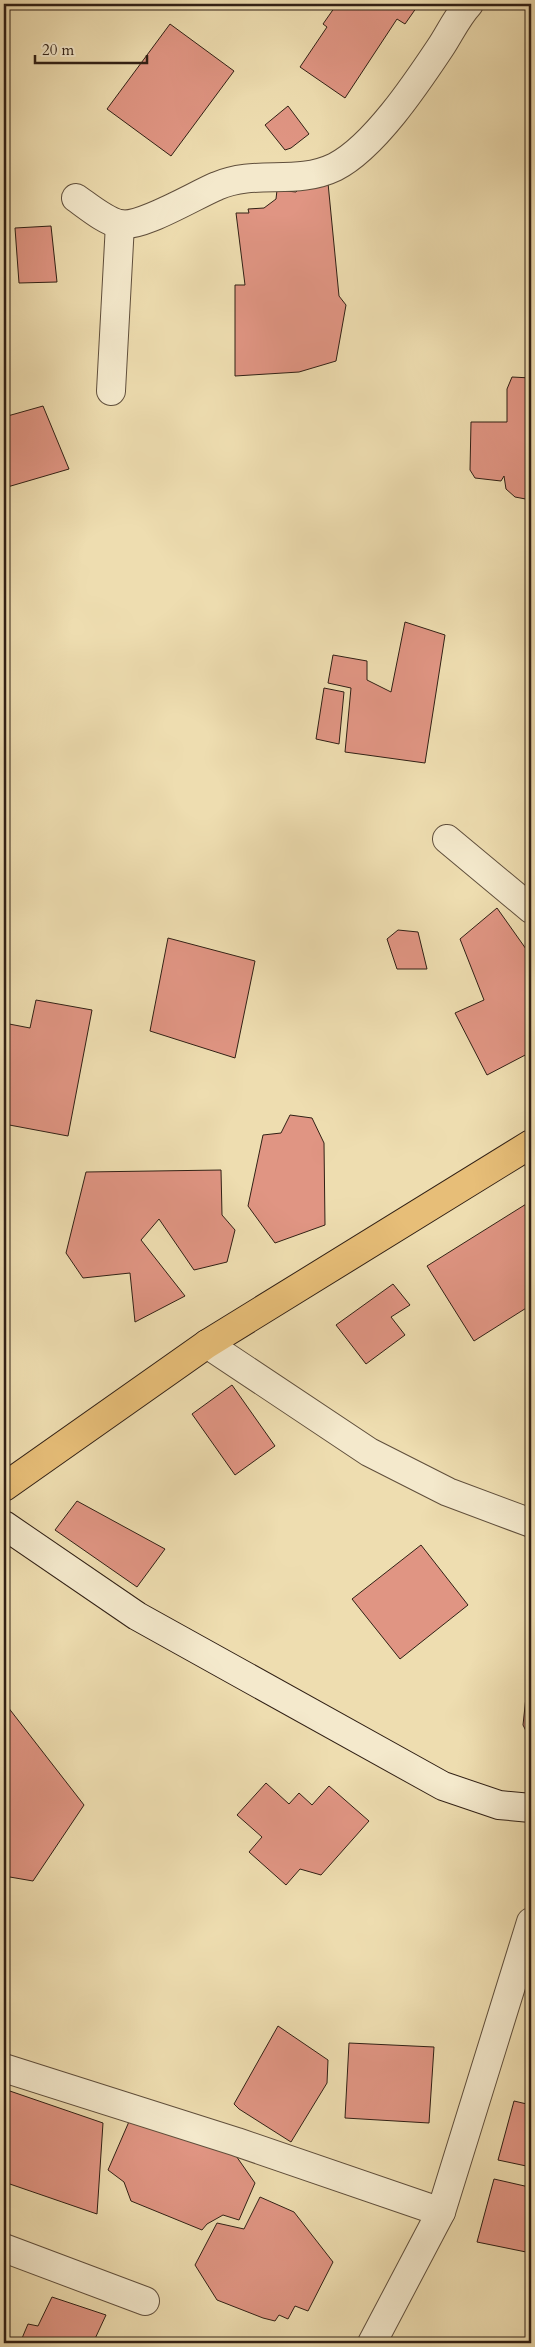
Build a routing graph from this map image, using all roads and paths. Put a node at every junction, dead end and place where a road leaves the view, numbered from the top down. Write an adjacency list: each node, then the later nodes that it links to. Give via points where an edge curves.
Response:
1 (469, 4): 3 (street, via 382,128 335,167 299,178 244,177 218,185 141,221)
2 (76, 198): 3 (street)
3 (120, 224): 4 (street)
4 (111, 391)
5 (447, 839): 6 (street)
6 (531, 909)
7 (531, 1144): 8 (highway)
8 (207, 1344): 9 (highway); 10 (street, via 369,1452 448,1492)
9 (4, 1487)
10 (531, 1522)
11 (4, 1525): 12 (street, via 137,1616 443,1786 499,1805)
12 (531, 1808)
13 (531, 1922): 15 (street)
14 (4, 2068): 15 (street, via 237,2142)
15 (441, 2212): 18 (street)
16 (4, 2248): 17 (street)
17 (145, 2301)
18 (372, 2343)

